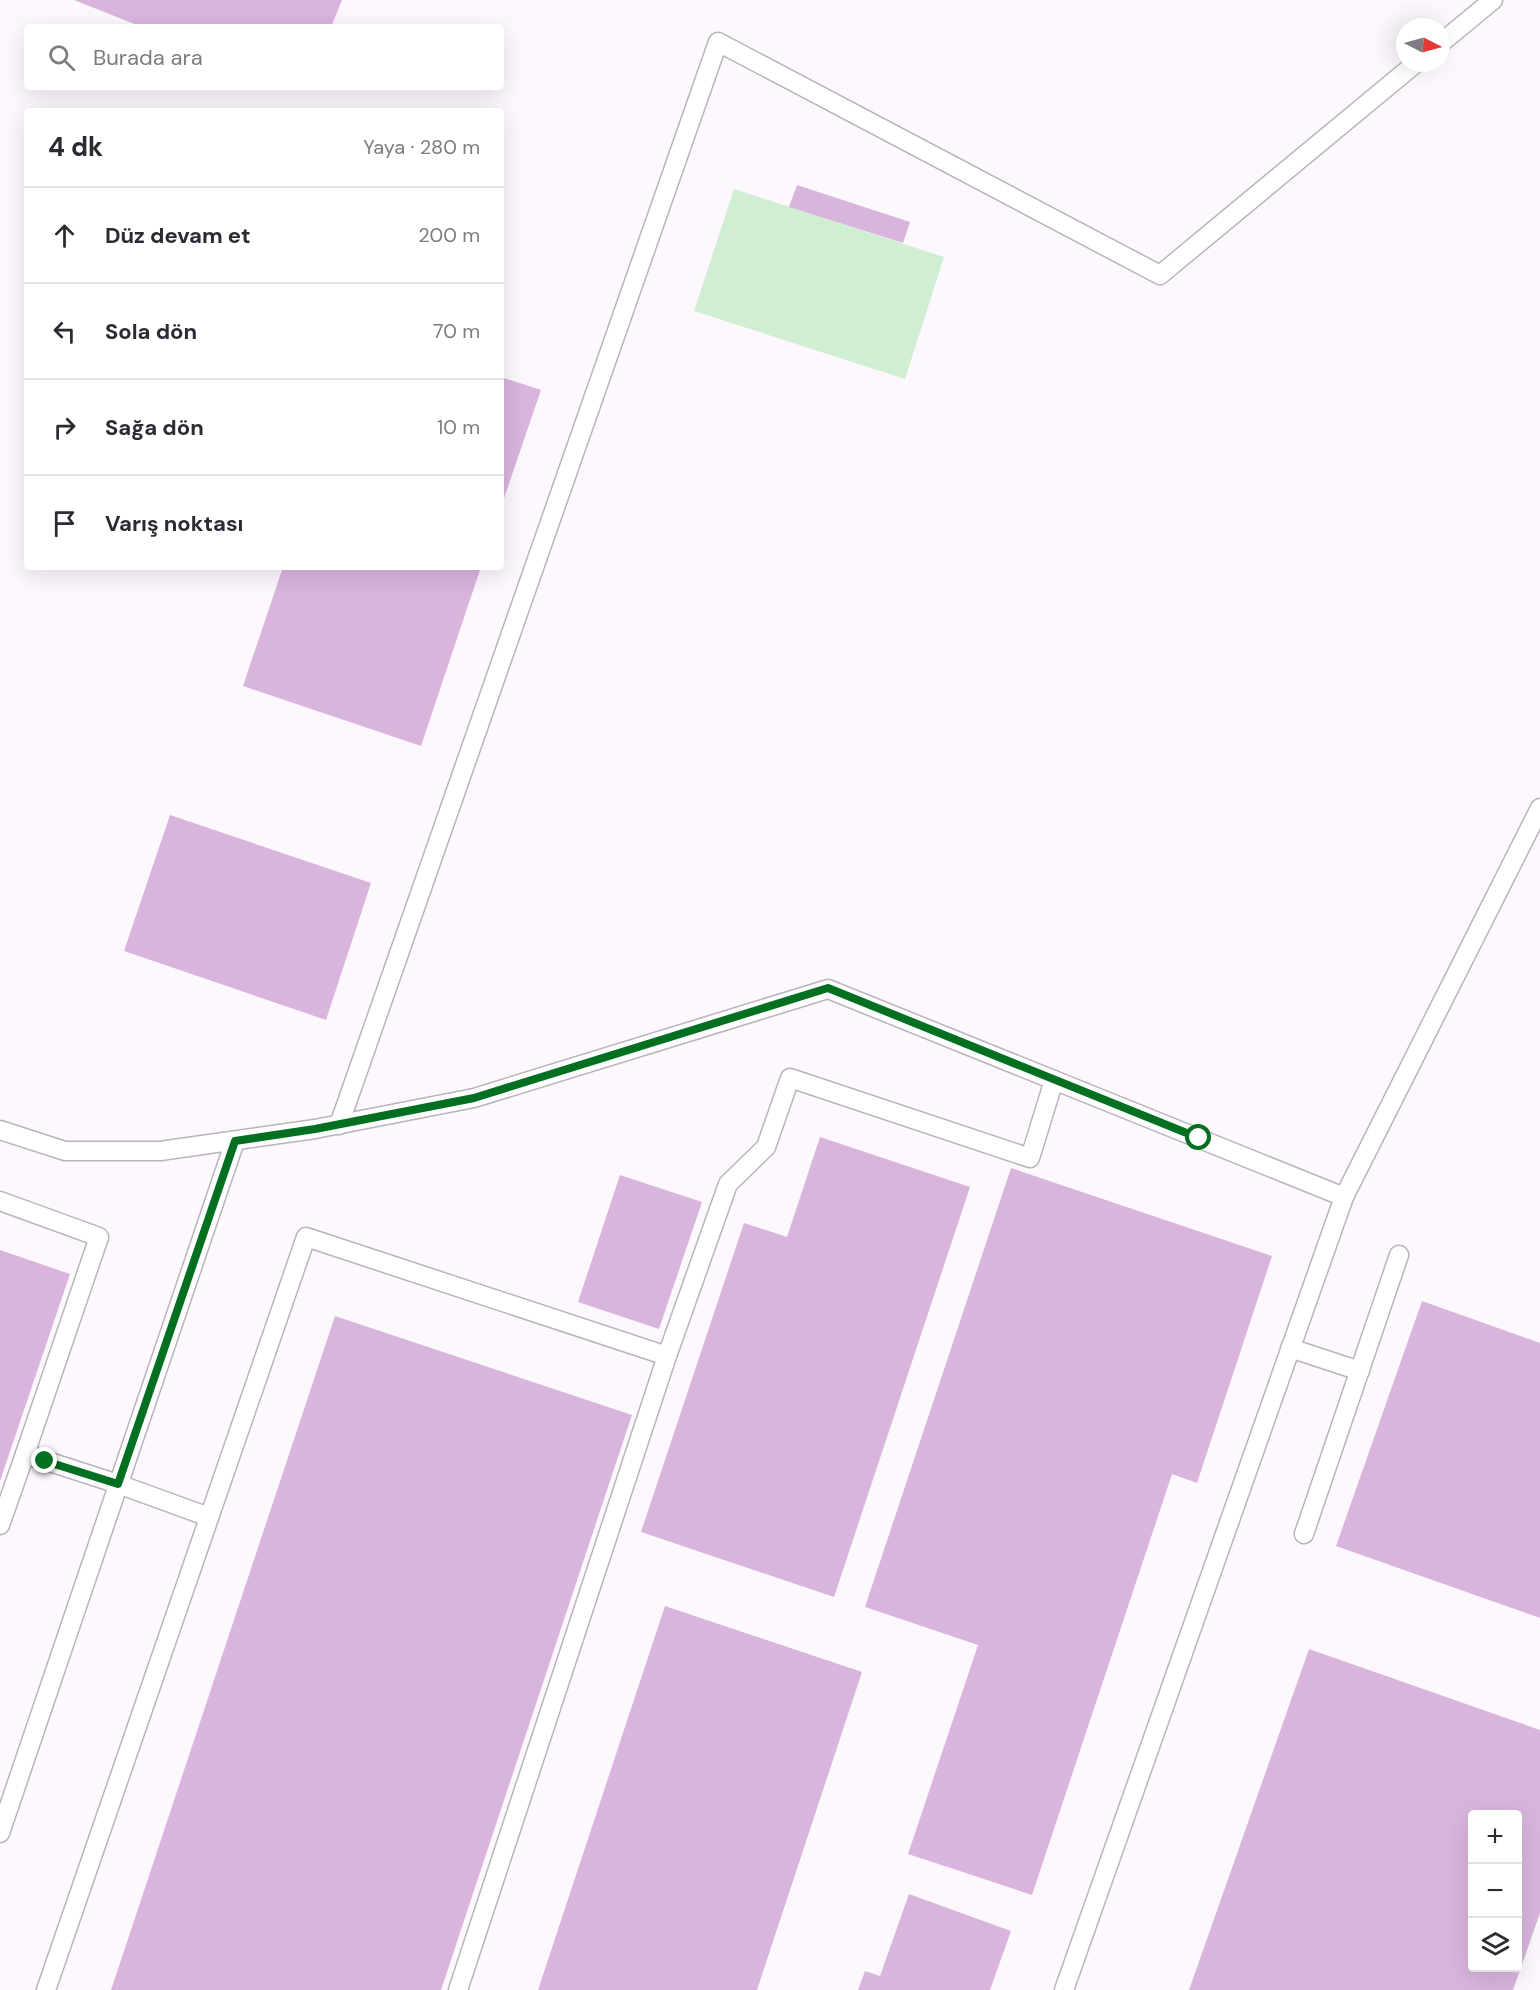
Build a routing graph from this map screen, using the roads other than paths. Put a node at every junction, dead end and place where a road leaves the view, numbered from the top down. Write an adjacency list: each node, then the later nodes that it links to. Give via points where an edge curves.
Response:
1 (1492, 0): 2 (lane)
2 (1450, 35)
3 (1405, 72): 6 (lane, via 1160,275 718,42)
4 (1540, 808): 9 (lane)
5 (1054, 1080): 6 (lane, via 828,988 474,1098); 9 (lane); 13 (lane, via 1030,1158 790,1078 766,1147 728,1184)
6 (339, 1125): 8 (lane)
7 (0, 1130): 8 (lane, via 64,1151 160,1151)
8 (235, 1141): 16 (lane)
9 (1344, 1197): 12 (lane)
10 (0, 1201): 15 (lane, via 99,1237)
11 (1399, 1255): 14 (lane)
12 (1290, 1348): 14 (lane); 23 (lane)
13 (667, 1356): 17 (lane, via 306,1237); 22 (lane)
14 (1360, 1371): 19 (lane)
15 (25, 1454): 16 (lane); 18 (lane)
16 (118, 1484): 17 (lane); 20 (lane)
17 (209, 1517): 21 (lane)
18 (0, 1525)
19 (1304, 1534)
20 (0, 1833)
21 (46, 1990)
22 (458, 1990)
23 (1065, 1990)

